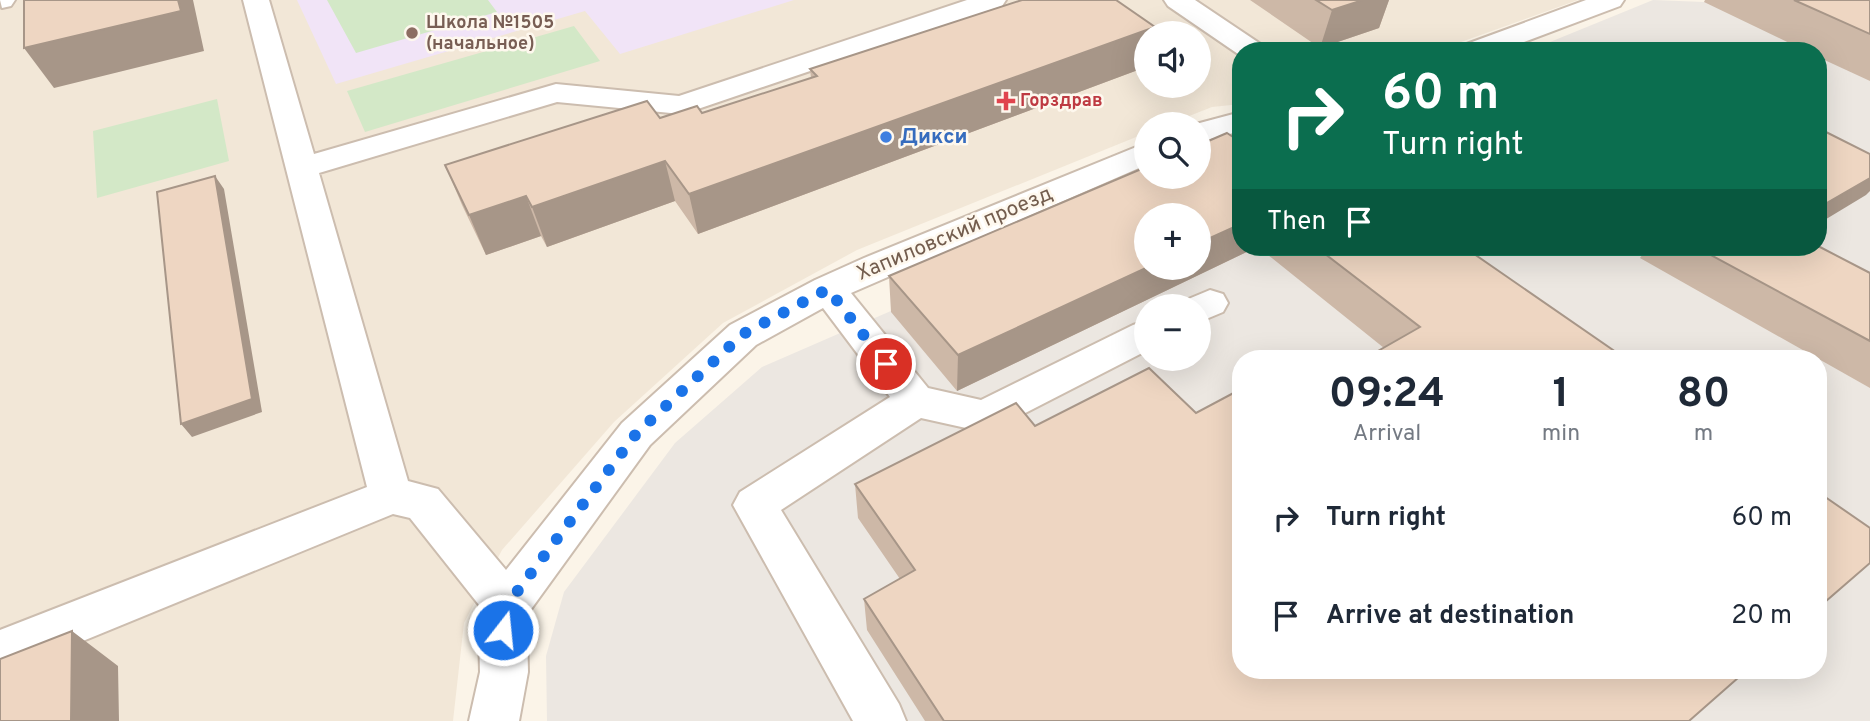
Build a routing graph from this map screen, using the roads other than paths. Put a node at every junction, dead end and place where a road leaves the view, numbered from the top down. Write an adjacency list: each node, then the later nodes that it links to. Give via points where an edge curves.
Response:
1 (256, 0): 10 (street)
2 (993, 0): 10 (street, via 681,105 556,93)
3 (1177, 0): 5 (street)
4 (1611, 0): 6 (street)
5 (1239, 42)
6 (1499, 42)
7 (1232, 124): 8 (street)
8 (1211, 130)
9 (1134, 158): 11 (street, Хапиловский проезд)
10 (302, 168): 14 (street)
11 (828, 289): 13 (street); 15 (street, Хапиловский проезд, via 743,334 636,434)
12 (1134, 341): 13 (street, via 984,416)
13 (915, 401): 18 (street, via 755,505)
14 (391, 496): 15 (street, via 423,502); 16 (street)
15 (507, 605): 17 (street, via 504,672)
16 (0, 653)
17 (494, 721)
18 (881, 721)

